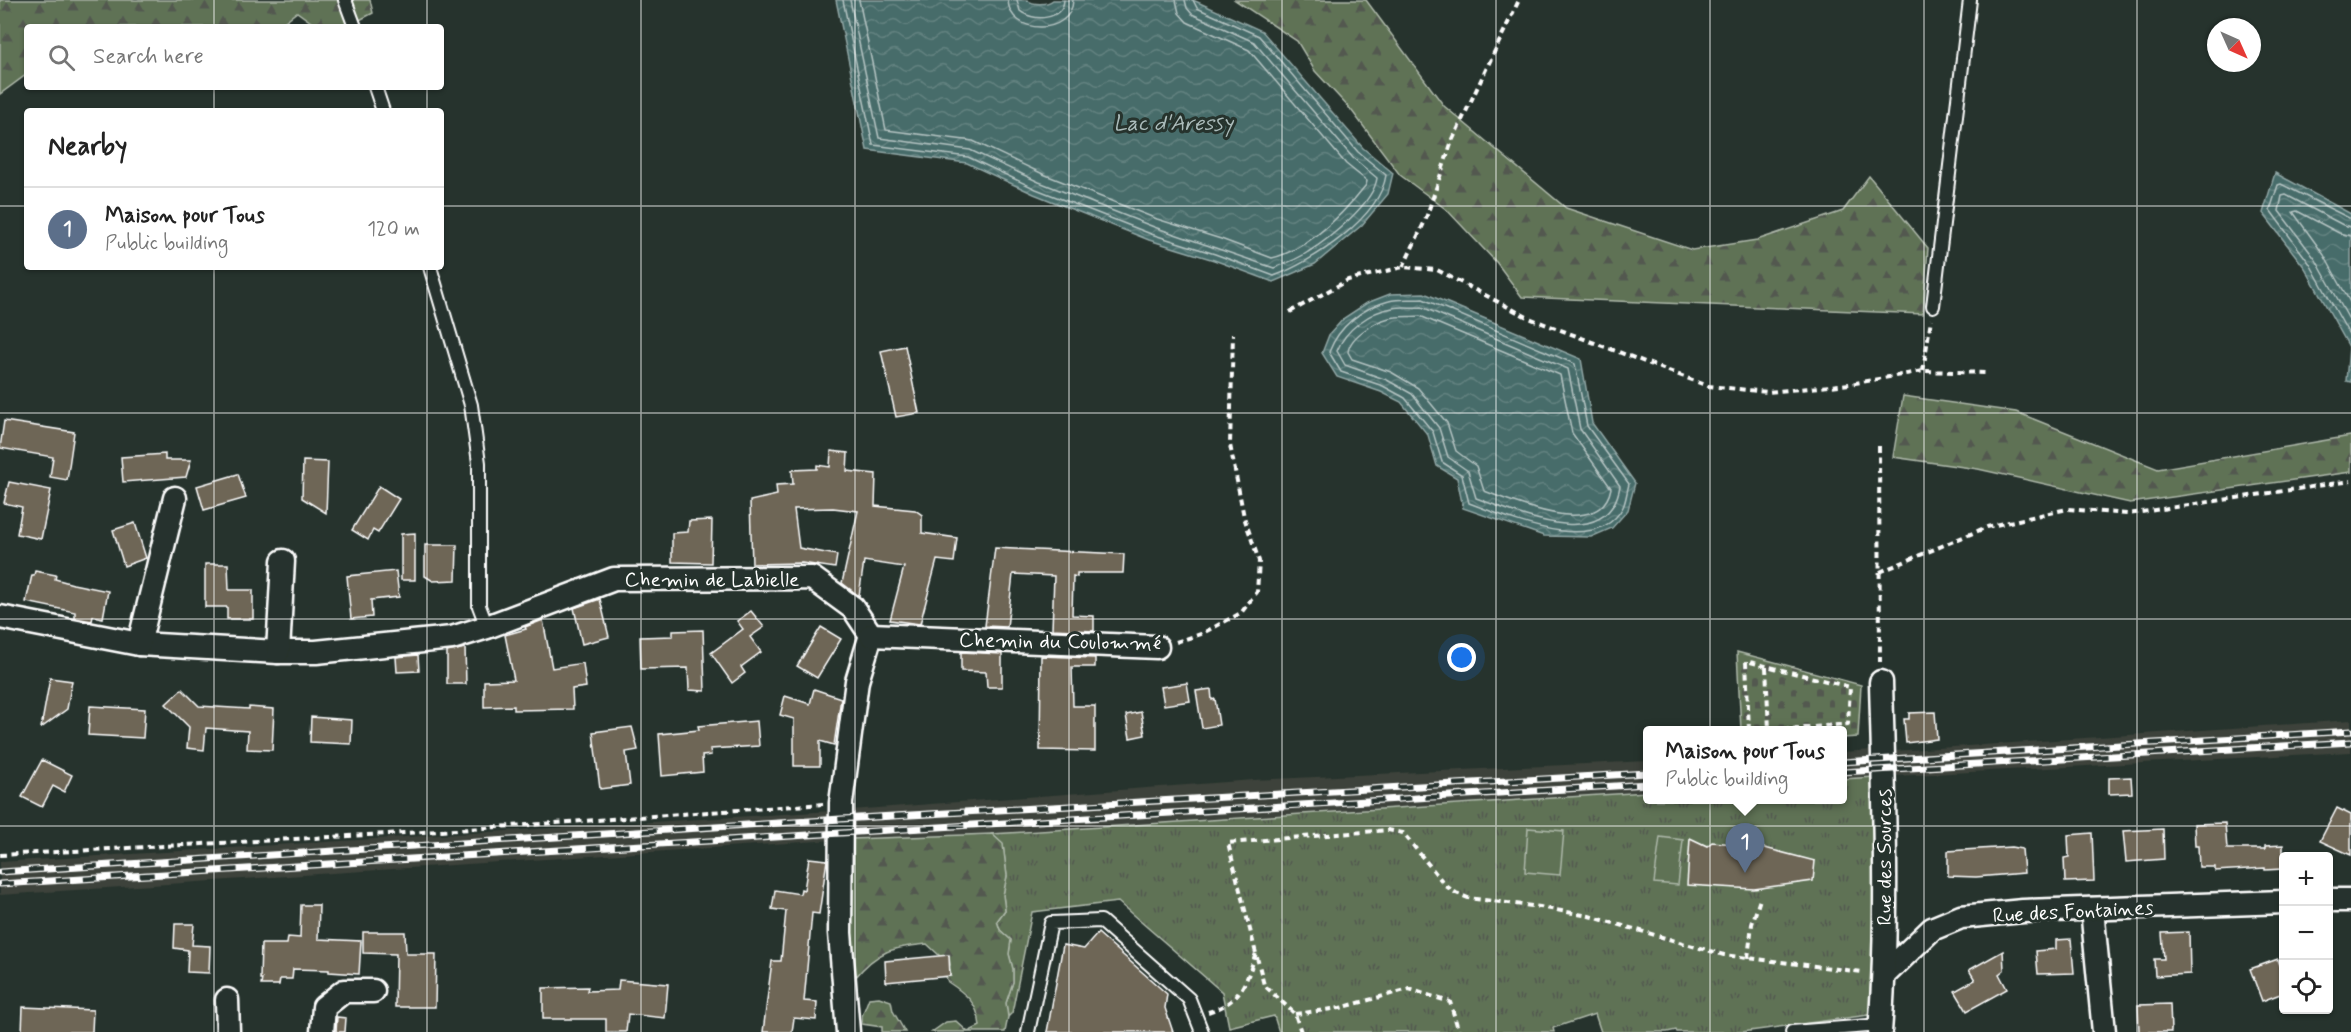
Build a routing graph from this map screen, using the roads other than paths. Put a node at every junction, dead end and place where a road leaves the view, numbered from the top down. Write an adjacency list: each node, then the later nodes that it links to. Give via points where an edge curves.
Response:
1 (345, 0): 3 (lane)
2 (1970, 0): 7 (lane)
3 (354, 24)
4 (376, 90): 5 (lane)
5 (382, 108)
6 (431, 270): 11 (lane, via 471,405 479,463 479,606)
7 (1933, 306)
8 (175, 498): 13 (street)
9 (284, 561): 15 (street)
10 (0, 617): 13 (street, Chemin de Labielle)
11 (487, 627): 12 (street, Chemin de Labielle, via 614,579 812,578 853,608); 15 (street, Chemin de Labielle, via 452,638 316,652)
12 (871, 635): 14 (street, Chemin du Coulommé); 27 (street, via 857,681 841,803 840,933)
13 (139, 644): 15 (street, Chemin de Labielle)
14 (1157, 647)
15 (278, 652)
16 (1881, 682): 21 (street, Rue des Sources)
17 (2333, 900): 18 (street)
18 (2351, 900)
19 (2279, 902): 20 (street, Rue des Fontaines)
20 (2092, 909): 21 (street, Rue des Fontaines, via 1961,917 1932,929); 31 (street)
21 (1884, 975): 24 (street, Rue des Sources)
22 (374, 991): 26 (street, via 344,991 324,1007)
23 (227, 1000): 25 (street)
24 (1880, 1028): 30 (lane)
25 (228, 1032)
26 (322, 1032)
27 (848, 1032)
28 (1028, 1032): 29 (lane, via 1051,923 1101,921 1189,999)
29 (1202, 1032)
30 (1792, 1032)
31 (2104, 1032)

